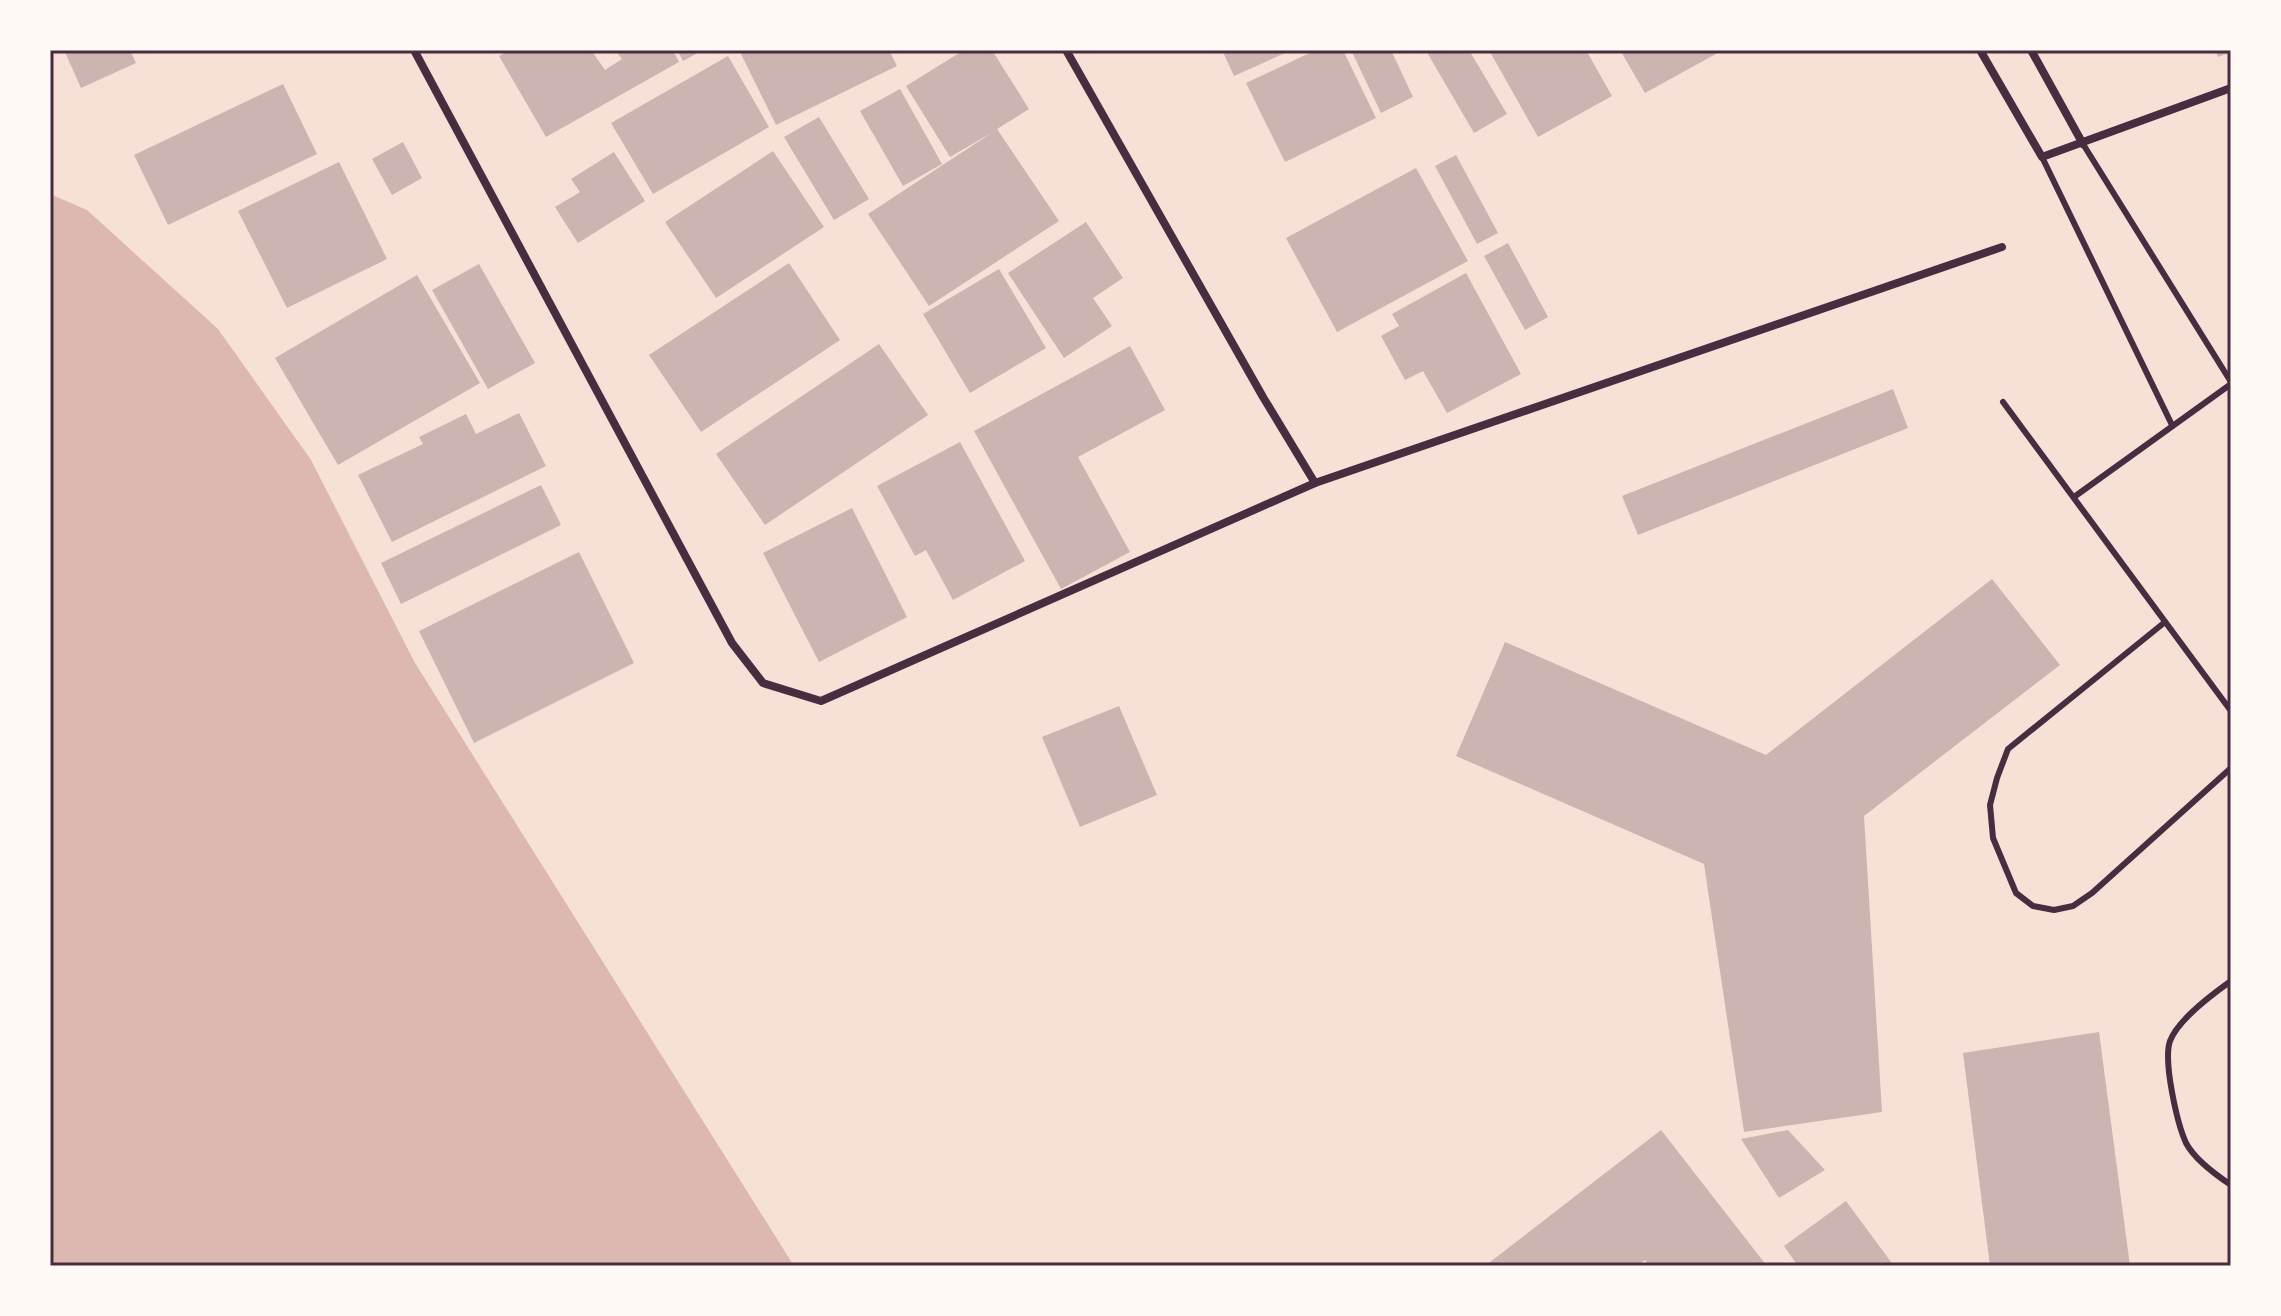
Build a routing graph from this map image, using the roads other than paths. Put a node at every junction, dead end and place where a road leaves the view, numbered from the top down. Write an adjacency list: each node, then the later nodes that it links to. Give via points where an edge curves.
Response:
1 (414, 50): 12 (street, via 732,643 763,683 821,701)
2 (1066, 50): 12 (street)
3 (1980, 50): 7 (street)
4 (2031, 50): 6 (street)
5 (2231, 88): 6 (street)
6 (2083, 144): 7 (street); 9 (lane)
7 (2042, 157): 11 (lane)
8 (2002, 247): 12 (street)
9 (2231, 383): 11 (lane)
10 (2003, 402): 13 (lane)
11 (2172, 425): 13 (lane)
12 (1315, 483)
13 (2074, 497): 14 (lane)
14 (2165, 622): 15 (lane); 16 (lane, via 2008,749 1990,805 1993,838 2016,893 2033,906 2073,906)
15 (2231, 711)
16 (2231, 768)
17 (2231, 981): 18 (lane, via 2200,1003 2170,1040 2167,1072 2187,1145)
18 (2231, 1185)

